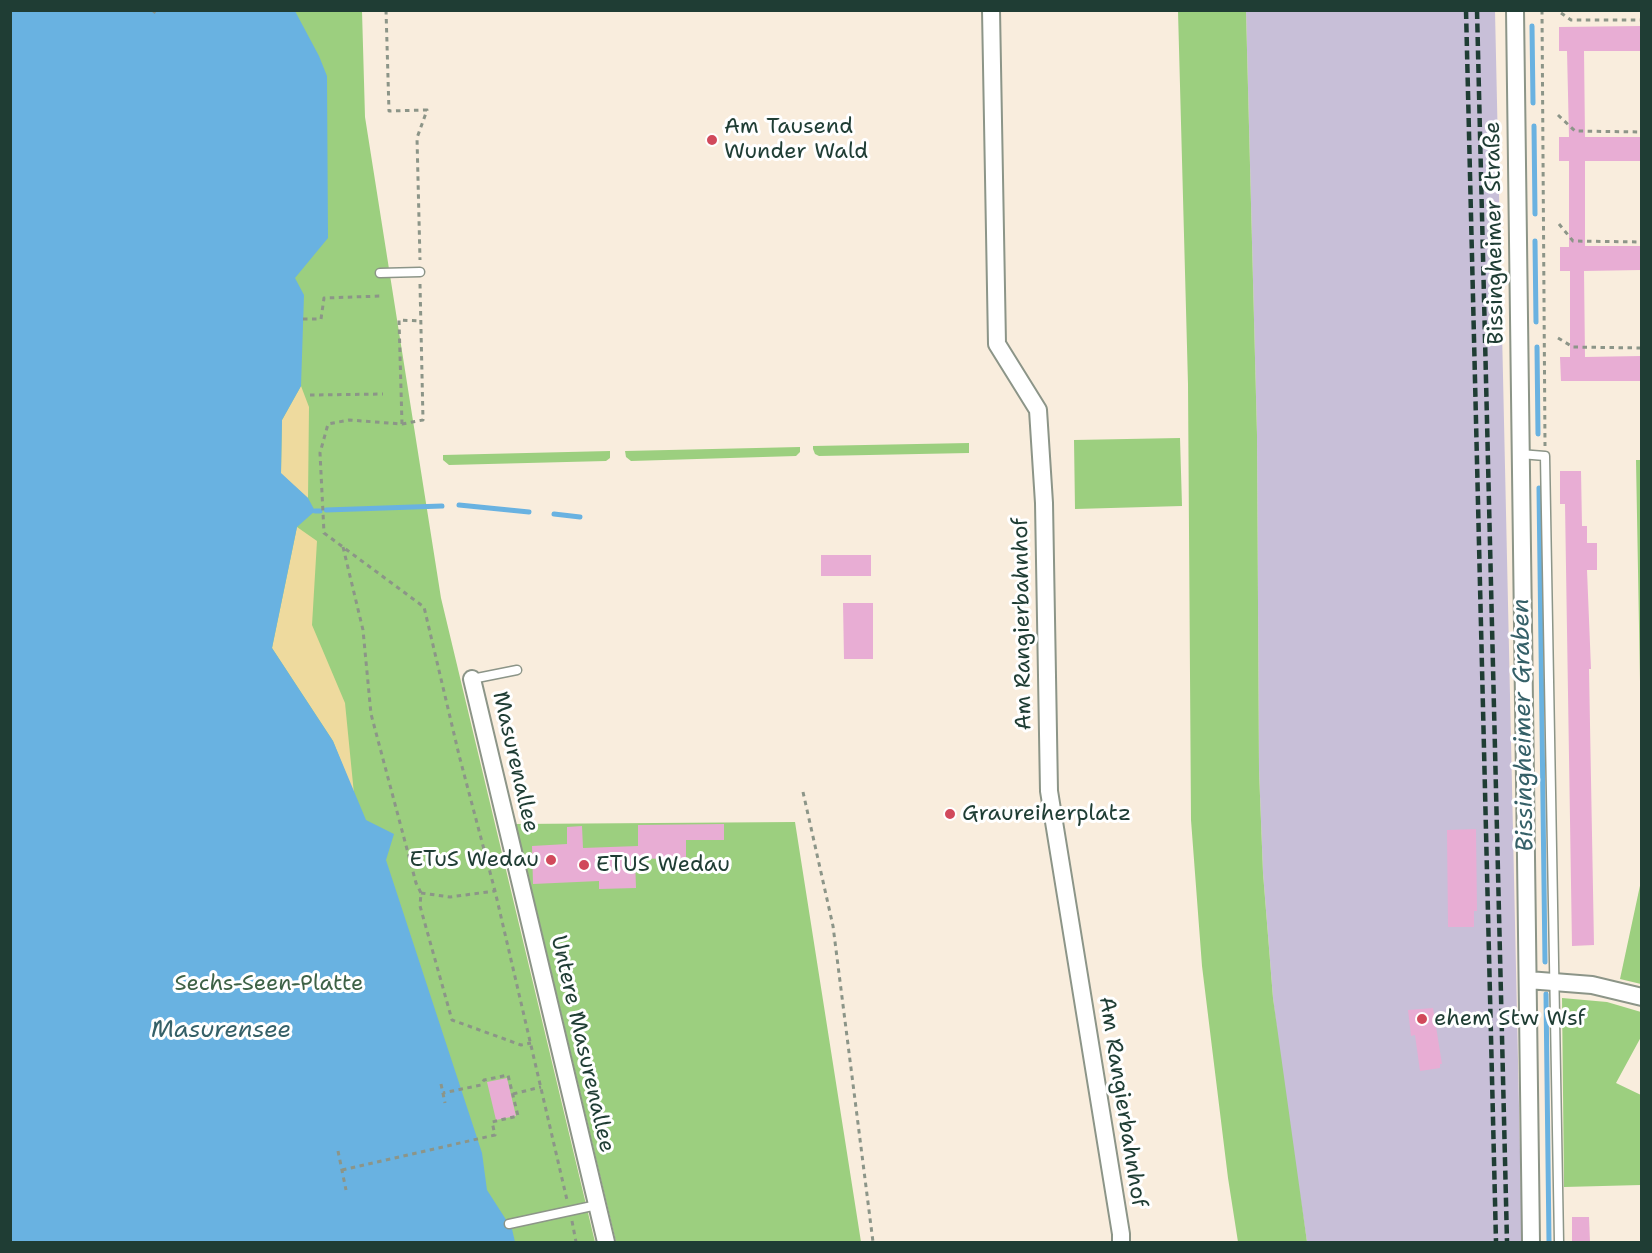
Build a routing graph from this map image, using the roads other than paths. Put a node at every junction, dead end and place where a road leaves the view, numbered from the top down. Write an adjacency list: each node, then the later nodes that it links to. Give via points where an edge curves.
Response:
1 (991, 10): 15 (street, Am Rangierbahnhof, via 997,344 1038,410 1044,502 1049,791)
2 (1515, 10): 5 (street, Bissingheimer Straße)
3 (420, 272): 4 (lane)
4 (380, 273)
5 (1520, 454): 9 (street, Bissingheimer Straße); 10 (lane, via 1545,456)
6 (517, 670): 7 (lane)
7 (472, 680): 8 (street, Masurenallee)
8 (514, 855): 12 (street, Untere Masurenallee)
9 (1528, 980): 10 (street); 16 (street, Bissingheimer Straße)
10 (1555, 981): 11 (street); 17 (lane)
11 (1641, 997)
12 (597, 1205): 13 (lane); 14 (street, Untere Masurenallee)
13 (509, 1224)
14 (606, 1242)
15 (1121, 1242)
16 (1531, 1242)
17 (1559, 1242)

